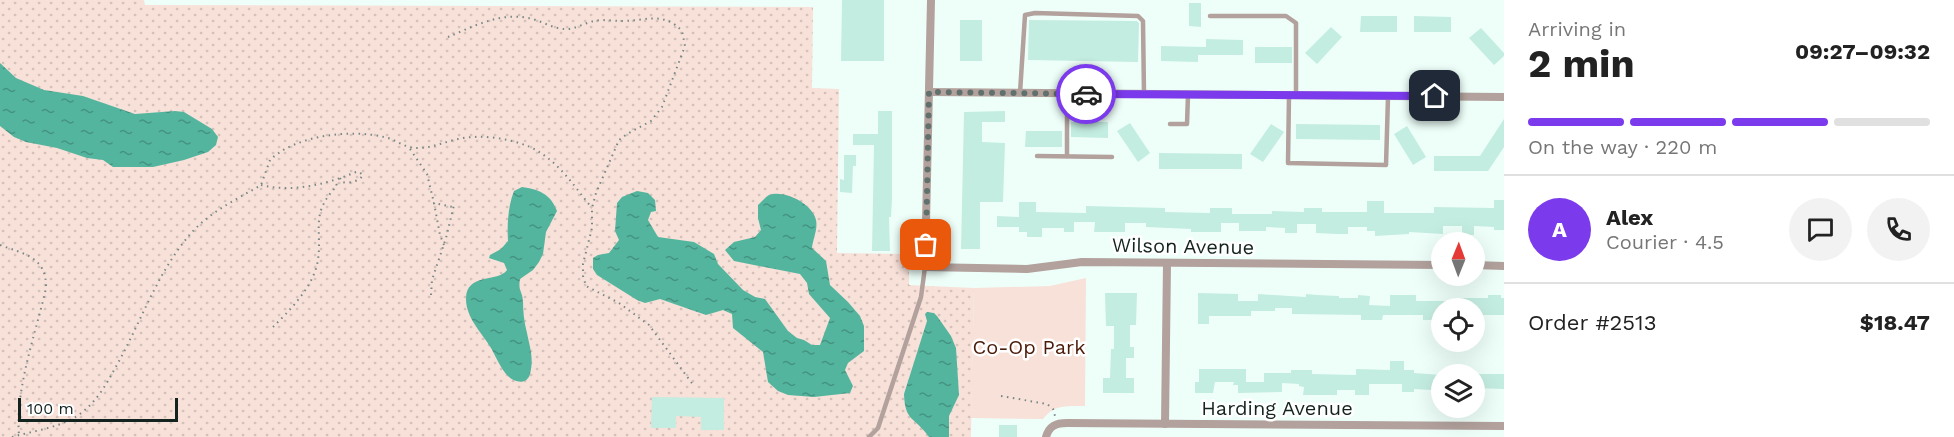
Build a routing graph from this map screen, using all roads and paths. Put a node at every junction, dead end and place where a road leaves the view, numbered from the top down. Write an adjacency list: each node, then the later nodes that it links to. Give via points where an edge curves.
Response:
1 (931, 0): 4 (street)
2 (1210, 16): 9 (lane, via 1286,16 1296,23)
3 (448, 37): 23 (path, via 487,21 515,16 568,29 595,21 657,17 682,31 685,46 662,107 651,121 619,140)
4 (929, 92): 5 (street); 30 (street)
5 (1020, 93): 6 (street); 7 (lane, via 1025,15 1035,13 1138,16 1143,21)
6 (1067, 94): 7 (street); 15 (lane)
7 (1144, 94): 8 (street)
8 (1188, 95): 9 (street); 12 (lane, via 1187,124)
9 (1293, 95): 10 (street); 10 (lane, via 1288,163 1386,165)
10 (1388, 96): 11 (street)
11 (1504, 97)
12 (1170, 124)
13 (409, 148): 19 (path, via 375,135 318,137 273,157); 22 (path, via 427,174); 23 (path, via 471,137 519,143 552,161)
14 (1037, 156): 15 (lane)
15 (1067, 156): 16 (lane)
16 (1112, 157)
17 (338, 179): 18 (path); 18 (path, via 362,173 362,177); 19 (path, via 294,187); 20 (path); 21 (path)
18 (346, 184): 20 (path)
19 (261, 185): 38 (path, via 214,212 186,238 161,277 101,393 89,406 69,420)
20 (340, 185): 21 (path)
21 (335, 188): 32 (path, via 320,210 318,259 312,278)
22 (434, 203): 25 (path); 25 (path, via 454,206)
23 (592, 208): 33 (path, via 592,228 583,264 586,286 649,324)
24 (0, 245): 38 (path, via 34,259 46,276 22,388)
25 (444, 245): 31 (path, via 432,279)
26 (1167, 263): 27 (street, Wilson Avenue); 30 (street, Wilson Avenue, via 1082,262 1027,269); 35 (street)
27 (1431, 265)
28 (1485, 266): 29 (street)
29 (1504, 266)
30 (925, 267): 40 (lane, via 921,297 879,428)
31 (431, 296)
32 (273, 327)
33 (694, 386)
34 (1001, 396): 37 (path, via 1051,406 1055,411)
35 (1165, 424): 36 (street, Harding Avenue); 37 (street, Harding Avenue, via 1067,423)
36 (1504, 426)
37 (1053, 427): 41 (street)
38 (19, 435): 39 (path)
39 (12, 437)
40 (869, 437)
41 (1046, 437)

